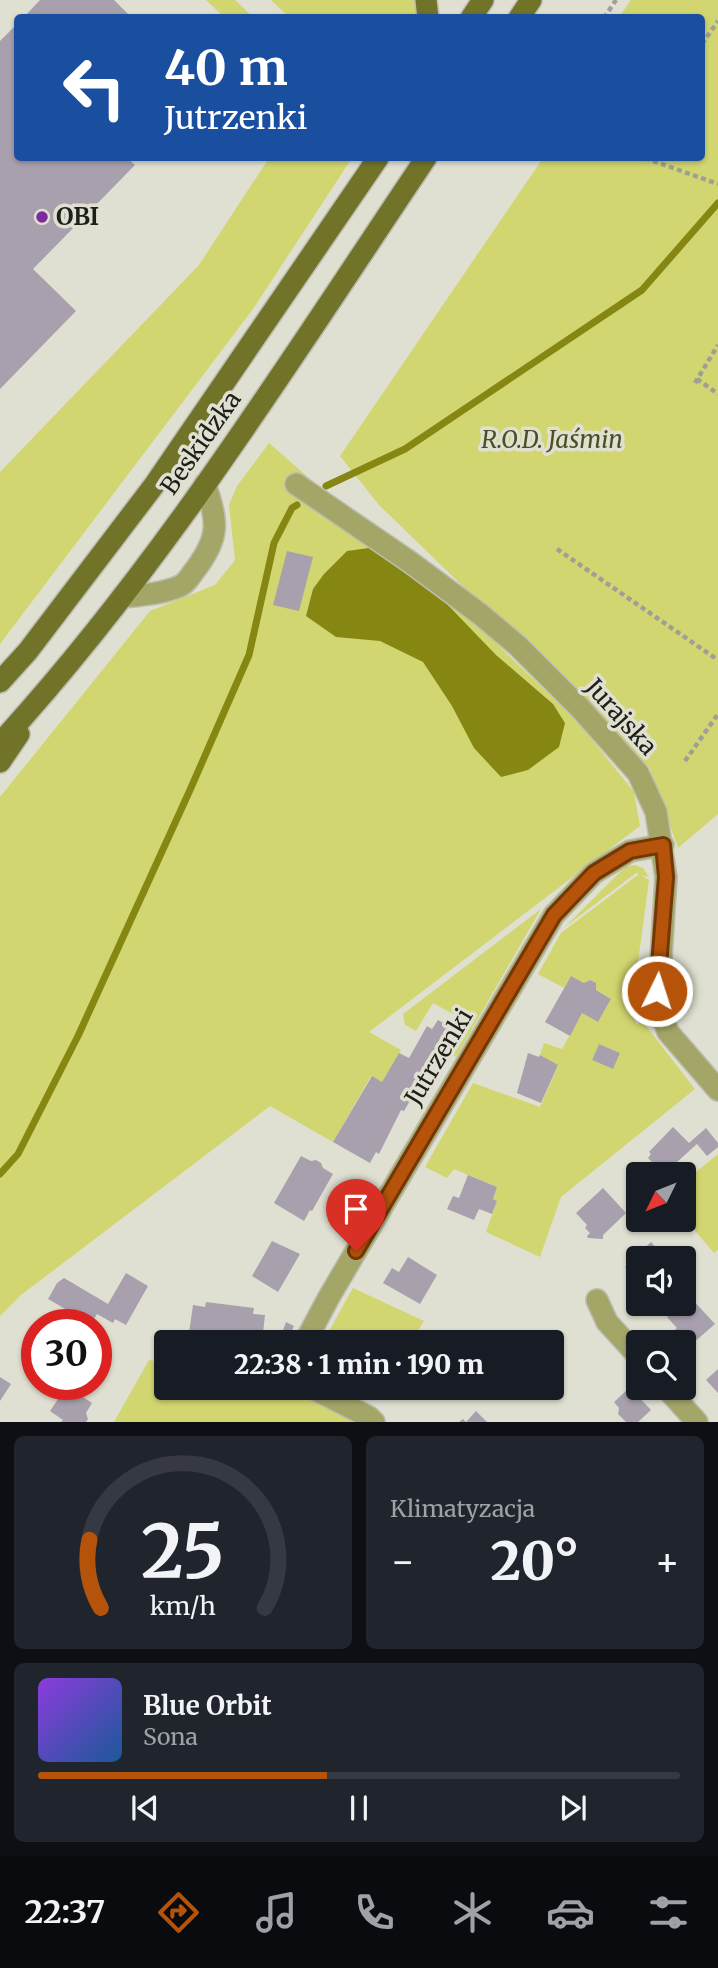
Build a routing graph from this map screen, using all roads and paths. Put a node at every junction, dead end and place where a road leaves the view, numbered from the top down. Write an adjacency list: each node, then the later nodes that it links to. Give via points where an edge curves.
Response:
1 (718, 21): 2 (path)
2 (705, 40)
3 (377, 161): 15 (main road, Beskidzka, via 155,484)
4 (424, 161): 9 (main road, Beskidzka)
5 (653, 161): 6 (path)
6 (718, 184)
7 (718, 345): 8 (path, via 696,381)
8 (718, 394)
9 (205, 484): 12 (main road, Beskidzka); 12 (street, via 215,515 207,554 184,584)
10 (296, 484): 20 (street, Jurajska, via 458,597 542,670 638,773 656,812)
11 (557, 548): 13 (path)
12 (122, 597): 14 (main road, Beskidzka)
13 (718, 660)
14 (67, 666): 17 (main road, Beskidzka); 19 (main road)
15 (0, 682)
16 (718, 714): 18 (path)
17 (0, 743)
18 (685, 761)
19 (0, 762)
20 (663, 845): 21 (street, Jurajska, via 666,877 658,1006 668,1032); 23 (street, Jutrzenki, via 630,851 594,873 554,915)
21 (718, 1090)
22 (597, 1300): 24 (street, via 607,1322)
23 (311, 1330)
24 (626, 1343)
25 (336, 1400): 27 (street)
26 (677, 1400): 28 (street)
27 (374, 1422)
28 (697, 1422)

